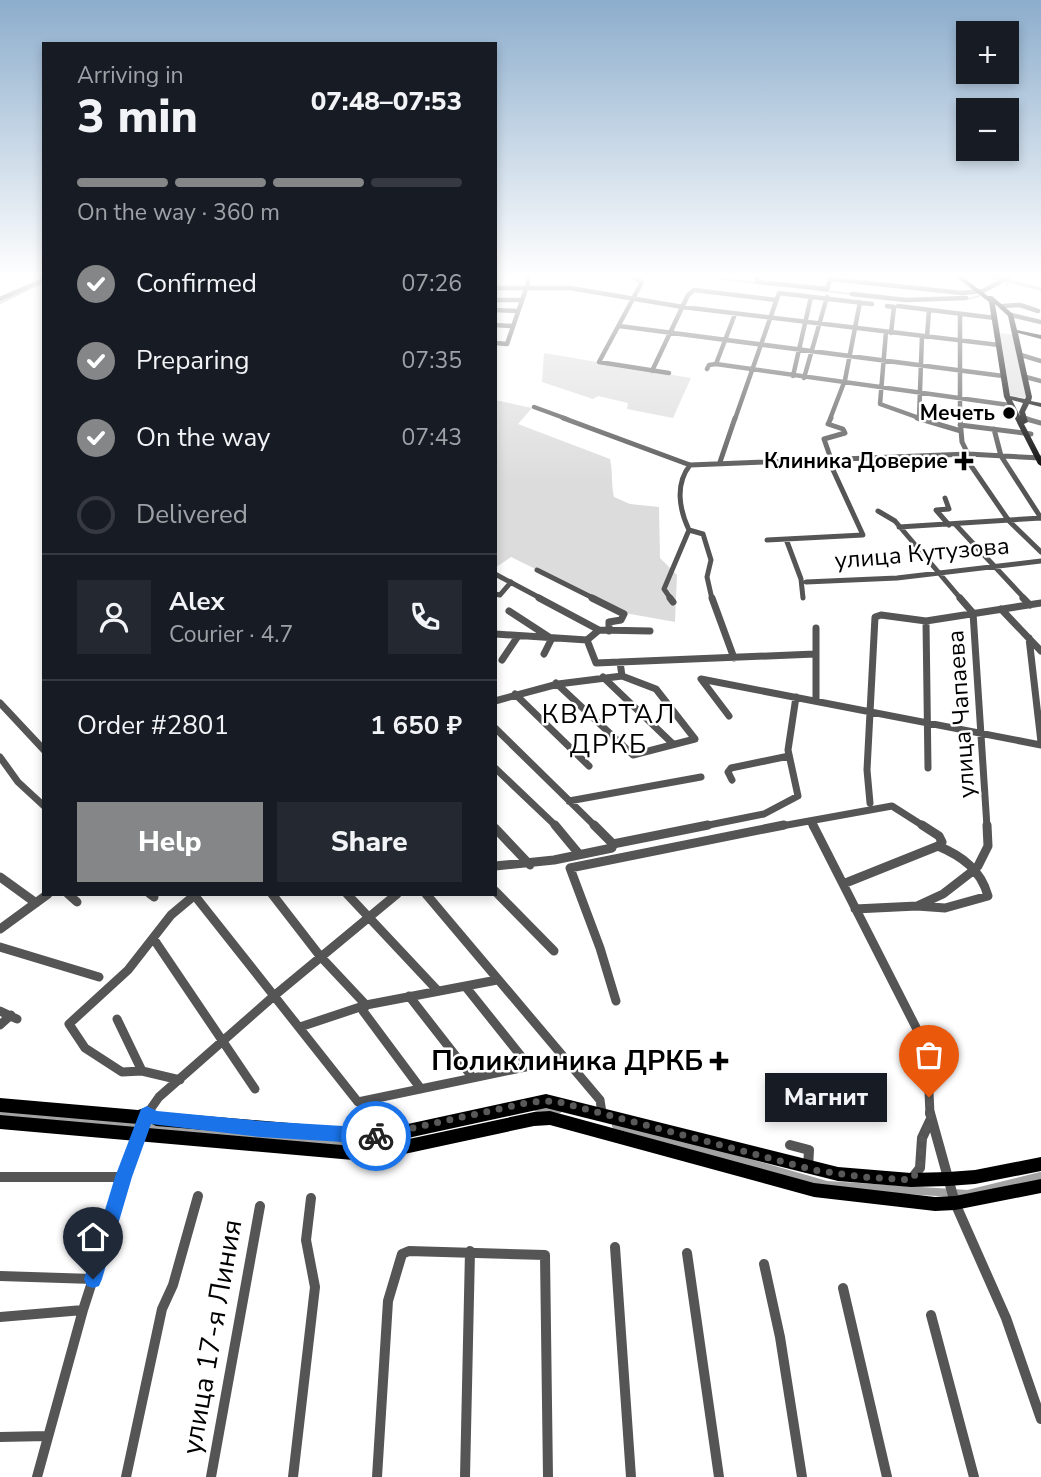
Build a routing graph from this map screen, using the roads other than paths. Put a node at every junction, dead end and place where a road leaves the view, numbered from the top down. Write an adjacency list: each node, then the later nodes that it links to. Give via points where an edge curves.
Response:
1 (608, 345): 24 (street, via 599,362)
2 (665, 345): 24 (street)
3 (723, 345): 20 (street)
4 (752, 345): 13 (street)
5 (798, 345): 14 (street)
6 (813, 345): 15 (street)
7 (852, 345): 17 (street)
8 (887, 345): 19 (street)
9 (923, 345): 21 (street)
10 (960, 345): 25 (street)
11 (999, 345): 28 (main road)
12 (1019, 345): 16 (main road)
13 (760, 346): 14 (street); 23 (street)
14 (797, 350): 15 (street); 27 (street)
15 (811, 352): 17 (street); 30 (street)
16 (1021, 355): 18 (street); 29 (main road)
17 (850, 357): 19 (street); 32 (street)
18 (1041, 360)
19 (884, 361): 21 (street); 33 (street)
20 (716, 364): 22 (street); 23 (street)
21 (921, 366): 25 (street); 34 (street)
22 (707, 369)
23 (753, 370): 27 (street); 51 (street)
24 (652, 371): 26 (street)
25 (959, 371): 28 (street); 36 (street)
26 (669, 373)
27 (793, 376): 30 (street)
28 (1003, 376): 35 (main road)
29 (1026, 376): 31 (street); 37 (main road)
30 (804, 378): 32 (street)
31 (1041, 381)
32 (843, 383): 33 (street); 49 (street, via 828,424 845,433 824,439)
33 (881, 388): 34 (street); 41 (street, via 881,405)
34 (920, 394): 36 (street); 41 (street)
35 (1007, 397): 37 (main road); 38 (main road)
36 (960, 399): 38 (street); 44 (street)
37 (1028, 401): 39 (main road); 42 (main road)
38 (1009, 405): 46 (main road)
39 (1041, 405)
40 (534, 407): 52 (street)
41 (919, 418): 44 (street)
42 (1023, 418): 43 (street); 46 (main road)
43 (1041, 424)
44 (961, 428): 45 (street); 47 (street)
45 (994, 429): 46 (street); 48 (street)
46 (1029, 434): 50 (main road)
47 (965, 454): 48 (street); 49 (street); 56 (street)
48 (1001, 456): 50 (street); 55 (street)
49 (830, 459): 51 (street); 60 (street, via 864,533)
50 (1040, 459)
51 (720, 462): 52 (street)
52 (690, 465): 59 (street, via 684,470 680,493)
53 (945, 498): 57 (street, via 949,509 936,510)
54 (878, 511): 58 (street, улица Чапаева)
55 (1041, 518): 56 (street)
56 (1009, 521): 57 (street); 62 (street)
57 (952, 524): 58 (street); 64 (street)
58 (899, 527): 66 (street, улица Чапаева)
59 (689, 530): 72 (street, via 664,589); 90 (street, via 703,534 711,559 707,577 713,604)
60 (786, 539): 61 (street); 71 (street)
61 (767, 540)
62 (1041, 552)
63 (1041, 561): 64 (street, улица Кутузова)
64 (995, 566): 66 (street, улица Кутузова); 73 (street)
65 (537, 570): 80 (street, via 624,614 621,620 609,622)
66 (939, 573): 69 (street, улица Кутузова); 76 (street, улица Чапаева)
67 (497, 575): 68 (street)
68 (511, 582): 70 (street); 79 (street)
69 (806, 582)
70 (497, 594)
71 (803, 598)
72 (673, 602)
73 (1037, 605): 74 (street)
74 (1001, 609): 76 (street); 85 (street)
75 (509, 611): 84 (street)
76 (973, 613): 77 (street); 105 (street, улица Чапаева)
77 (926, 621): 101 (street, via 877,615); 103 (street)
78 (816, 628): 89 (street)
79 (599, 630): 80 (street); 86 (street)
80 (608, 631): 81 (street)
81 (650, 631)
82 (497, 634): 83 (street)
83 (518, 636): 84 (street); 91 (street)
84 (552, 638): 86 (street); 88 (street)
85 (1029, 638): 87 (street); 106 (street)
86 (587, 640): 92 (street, via 596,663)
87 (1041, 651)
88 (544, 654)
89 (816, 654): 90 (street); 99 (street)
90 (734, 658): 92 (street)
91 (502, 660)
92 (620, 662): 93 (street)
93 (622, 676): 94 (street); 107 (street, via 656,689 695,739)
94 (603, 677): 95 (street); 107 (street)
95 (556, 682): 96 (street); 107 (street, via 634,755)
96 (515, 694): 98 (street); 111 (street)
97 (796, 697): 99 (street); 102 (street, via 701,680); 109 (street, via 788,727)
98 (497, 700)
99 (816, 701): 101 (street)
100 (0, 703): 108 (street)
101 (870, 712): 103 (street); 117 (street)
102 (729, 716)
103 (926, 723): 105 (street); 112 (street)
104 (497, 731): 116 (street)
105 (983, 734): 106 (street); 126 (street, улица Чапаева, via 988,846)
106 (1041, 743)
107 (673, 744)
108 (42, 748)
109 (789, 756): 115 (street, via 731,768); 121 (street, via 798,796 774,809)
110 (0, 757): 118 (street)
111 (589, 766)
112 (928, 768)
113 (497, 770): 123 (street)
114 (701, 777): 116 (street)
115 (732, 780)
116 (569, 801): 121 (street)
117 (870, 803)
118 (42, 804)
119 (811, 822): 122 (street, via 892,806 939,836 942,842); 128 (street); 154 (street, via 570,868)
120 (497, 830): 124 (street)
121 (612, 846): 123 (street)
122 (938, 846): 126 (street); 128 (street)
123 (579, 854): 124 (street)
124 (530, 865): 125 (street)
125 (497, 866)
126 (976, 868): 140 (street, via 943,894); 140 (street, via 988,896 945,908)
127 (0, 877): 139 (street)
128 (843, 884): 141 (street)
129 (497, 893): 146 (street)
130 (45, 896): 139 (street)
131 (70, 896): 138 (street)
132 (195, 896): 144 (street)
133 (197, 896): 152 (street)
134 (274, 896): 147 (street)
135 (349, 896): 142 (street)
136 (395, 896): 142 (street)
137 (428, 896): 149 (street)
138 (77, 902)
139 (36, 903): 143 (street)
140 (917, 906): 141 (street)
141 (855, 909): 171 (street, via 927,1049)
142 (369, 917): 147 (street); 151 (street)
143 (0, 929)
144 (153, 938): 160 (street); 163 (street, via 128,970 69,1024 85,1048 104,1061 122,1072)
145 (0, 947): 148 (street)
146 (554, 951)
147 (320, 956): 152 (street); 155 (street)
148 (99, 977)
149 (497, 980): 150 (street); 161 (street)
150 (465, 986): 151 (street); 162 (street)
151 (438, 991): 153 (street)
152 (275, 995): 159 (street); 160 (street)
153 (409, 996): 155 (street); 164 (street)
154 (616, 1001)
155 (366, 1005): 159 (street); 167 (street, via 363,1011)
156 (0, 1011): 158 (street, via 14,1017)
157 (117, 1018): 163 (street)
158 (0, 1025)
159 (300, 1027): 167 (street, via 358,1102)
160 (223, 1042): 165 (street); 166 (street)
161 (564, 1059): 162 (street); 169 (street, via 600,1100)
162 (529, 1066): 164 (street)
163 (142, 1072): 165 (street)
164 (473, 1078): 167 (street)
165 (180, 1080): 170 (street)
166 (255, 1089)
167 (421, 1089)
168 (0, 1105): 170 (main road, via 138,1117)
169 (602, 1113): 170 (main road, via 555,1101 539,1102 394,1134 360,1136 156,1119); 176 (main road)
170 (147, 1114): 173 (main road)
171 (930, 1121): 179 (street, via 922,1138 920,1168); 180 (street)
172 (0, 1122): 173 (main road)
173 (139, 1136): 178 (street); 184 (main road, via 353,1153 550,1118 814,1190)
174 (790, 1145): 176 (street, via 809,1150)
175 (1041, 1164): 180 (main road)
176 (808, 1168): 179 (main road)
177 (0, 1177): 178 (street)
178 (124, 1177): 191 (street)
179 (911, 1180): 180 (main road)
180 (949, 1182): 184 (street)
181 (1041, 1186): 184 (main road)
182 (198, 1196): 200 (street, via 162,1309)
183 (311, 1198): 202 (street, via 306,1240 314,1287)
184 (955, 1203): 196 (street, via 1006,1318)
185 (260, 1206): 201 (street, улица 17-я Линия)
186 (615, 1247): 206 (street)
187 (470, 1251): 203 (street, via 402,1254 388,1301); 204 (street); 205 (street, via 545,1255)
188 (687, 1253): 207 (street)
189 (764, 1264): 208 (street)
190 (0, 1276): 191 (street)
191 (93, 1279): 193 (street)
192 (843, 1288): 209 (street)
193 (83, 1310): 195 (street); 197 (street)
194 (931, 1315): 210 (street)
195 (0, 1317)
196 (1041, 1419)
197 (47, 1436): 198 (street); 199 (street)
198 (0, 1437)
199 (37, 1477)
200 (126, 1477)
201 (211, 1477)
202 (293, 1477)
203 (377, 1477)
204 (464, 1477)
205 (548, 1477)
206 (631, 1477)
207 (719, 1477)
208 (802, 1477)
209 (887, 1477)
210 (974, 1477)

